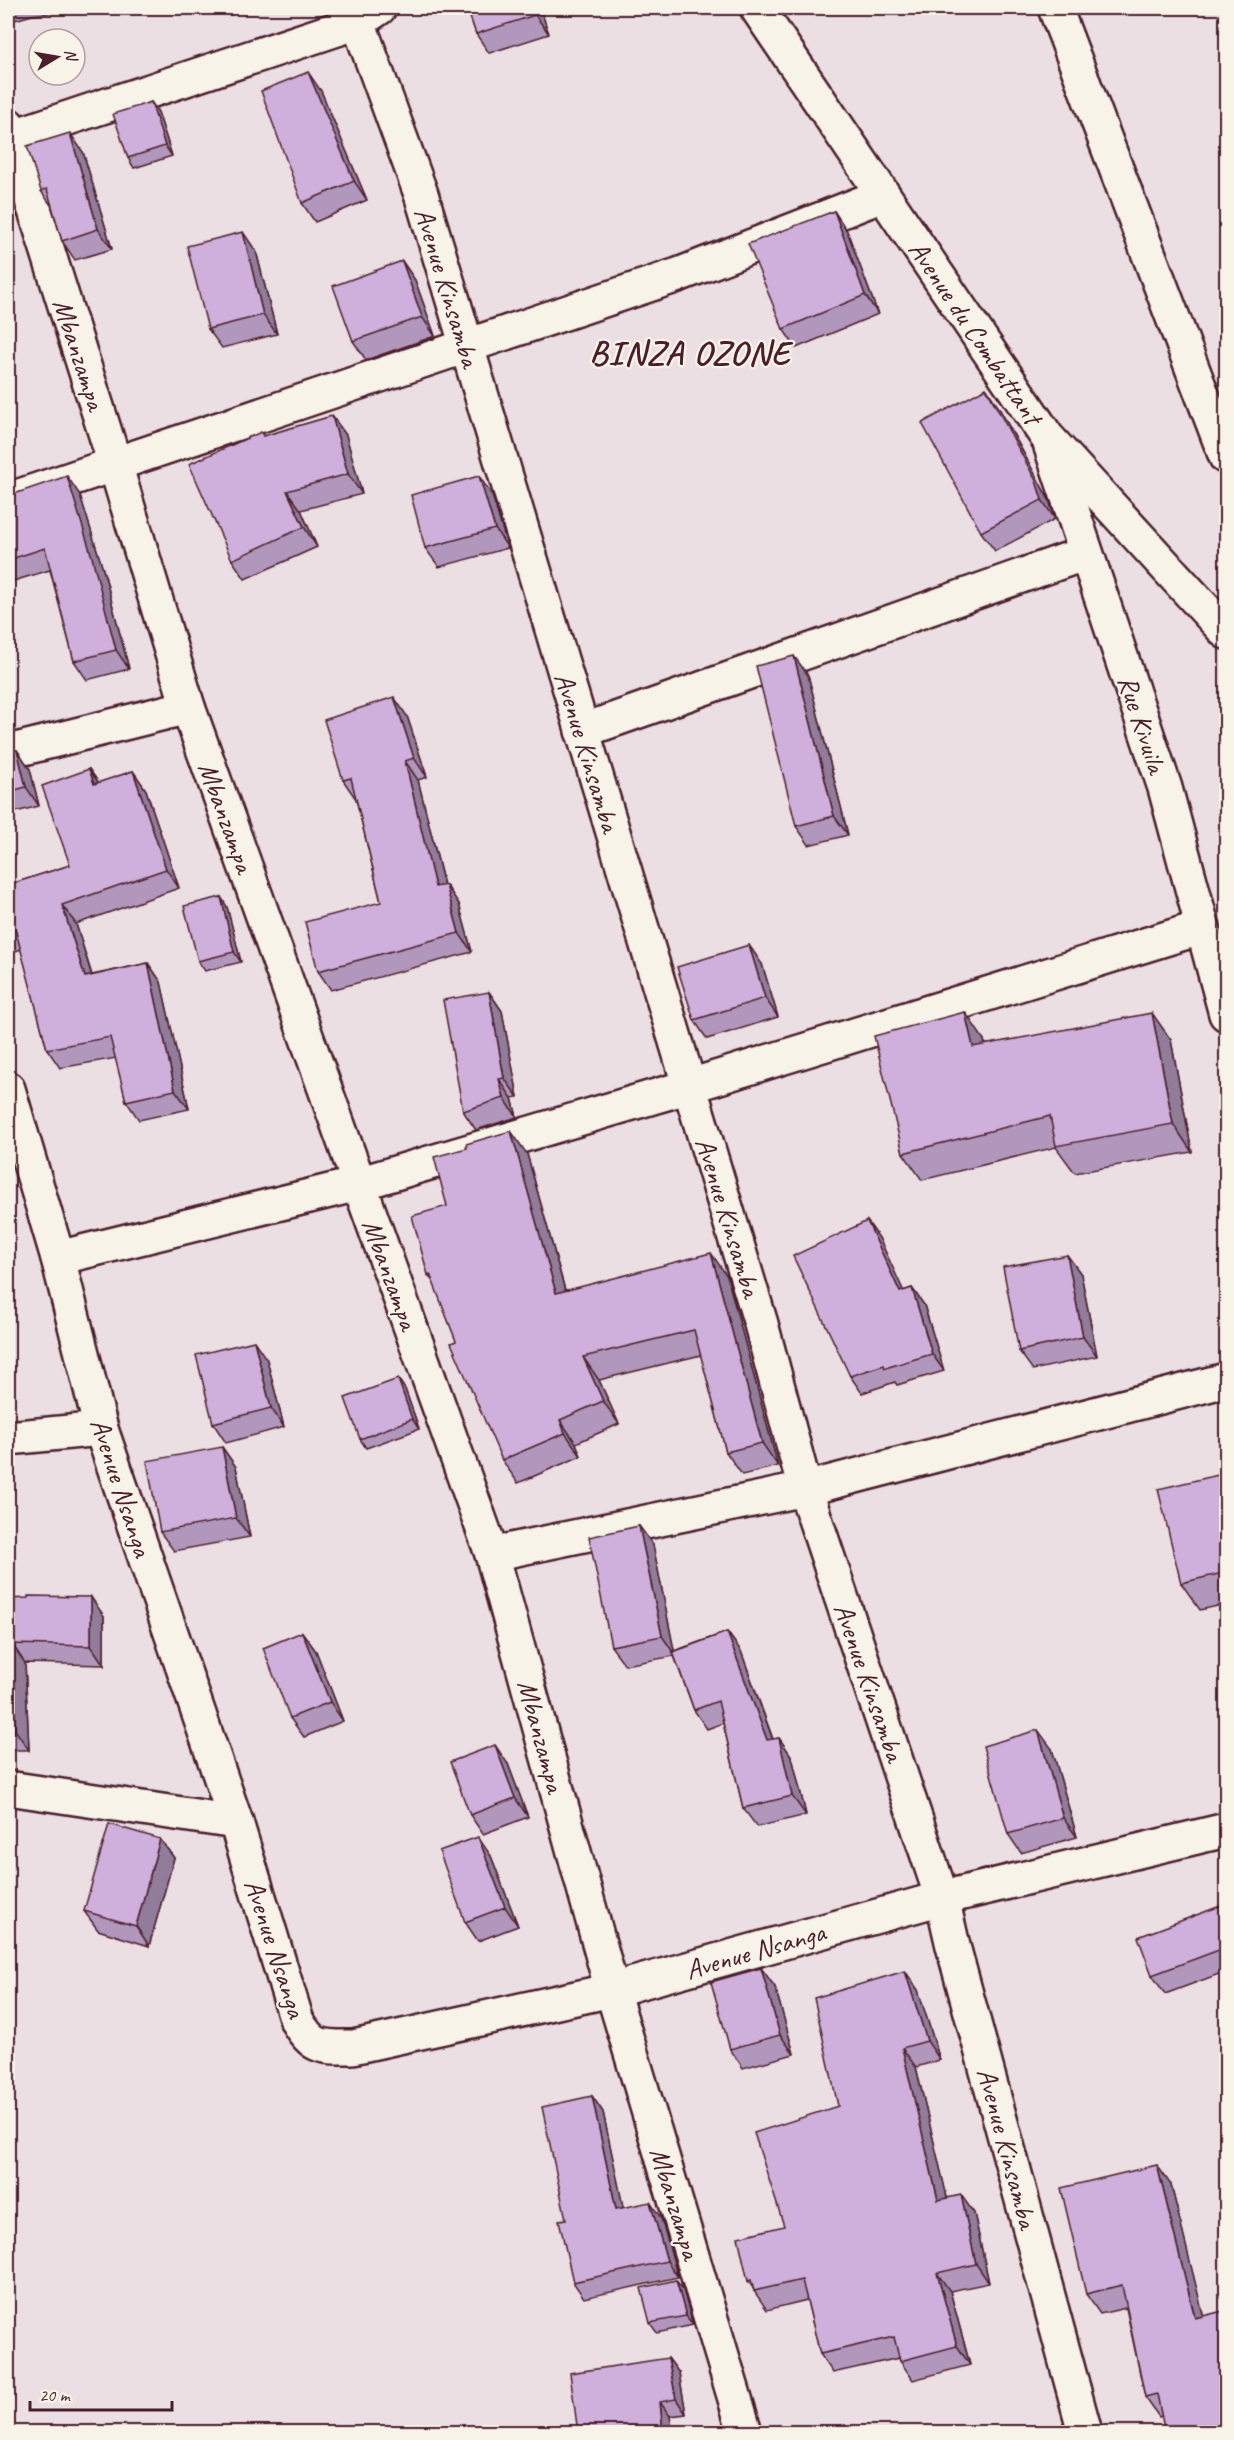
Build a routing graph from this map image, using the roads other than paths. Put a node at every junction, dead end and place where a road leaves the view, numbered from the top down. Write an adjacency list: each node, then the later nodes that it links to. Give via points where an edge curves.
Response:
1 (757, 8): 5 (street, Avenue du Combattant)
2 (1056, 8): 8 (street)
3 (363, 12): 4 (street); 6 (street, Avenue Kinsamba)
4 (9, 133): 9 (street, Mbanzampa)
5 (883, 195): 6 (street, via 678,275); 7 (street, Avenue du Combattant)
6 (465, 346): 9 (street); 14 (street, Avenue Kinsamba)
7 (1047, 437): 11 (street, Rue Kivuila); 12 (street, Avenue du Combattant)
8 (1227, 457)
9 (115, 464): 10 (street); 13 (street, Mbanzampa)
10 (8, 501)
11 (1086, 553): 14 (street); 16 (street, Rue Kivuila, via 1165,788)
12 (1227, 632)
13 (188, 707): 15 (street); 20 (street, Mbanzampa)
14 (582, 731): 18 (street, Avenue Kinsamba)
15 (8, 752)
16 (1203, 927): 17 (street, Rue Kivuila); 18 (street)
17 (1227, 1014)
18 (690, 1086): 20 (street); 25 (street, Avenue Kinsamba)
19 (8, 1096): 21 (street, Avenue Nsanga)
20 (358, 1184): 21 (street); 26 (street, Mbanzampa)
21 (58, 1258): 23 (street, Avenue Nsanga)
22 (1227, 1380): 25 (street)
23 (101, 1429): 24 (street); 28 (street, Avenue Nsanga)
24 (8, 1438)
25 (805, 1489): 26 (street); 30 (street, Avenue Kinsamba)
26 (492, 1554): 31 (street, Mbanzampa)
27 (8, 1788): 28 (street)
28 (236, 1822): 31 (street, Avenue Nsanga, via 297,2021 307,2037 324,2047 353,2047)
29 (1227, 1830): 30 (street, Avenue Nsanga)
30 (942, 1898): 31 (street, Avenue Nsanga); 33 (street, Avenue Kinsamba)
31 (612, 1990): 32 (street, Mbanzampa)
32 (745, 2433)
33 (1085, 2433)

